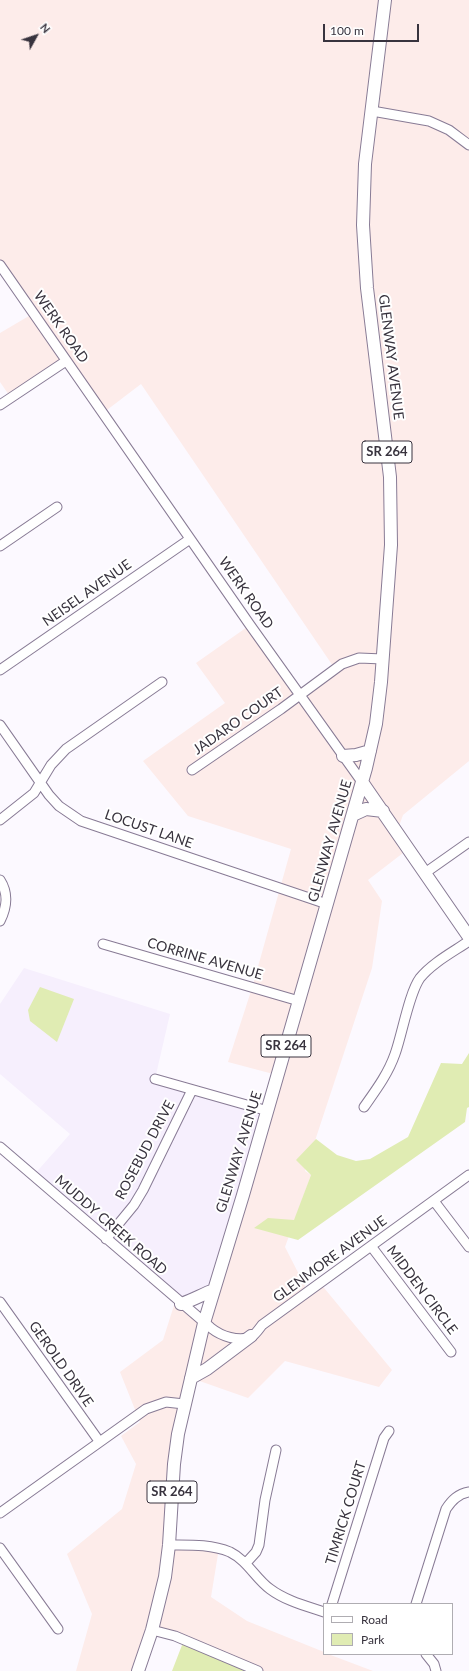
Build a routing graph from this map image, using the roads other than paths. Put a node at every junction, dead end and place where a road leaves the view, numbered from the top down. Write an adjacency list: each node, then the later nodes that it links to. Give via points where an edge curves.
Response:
1 (385, 0): 2 (main road, GLENWAY AVENUE / SR 264)
2 (372, 112): 3 (street, via 429,121 449,130); 10 (main road, GLENWAY AVENUE / SR 264, via 363,187 363,225 367,288 387,450 391,512)
3 (469, 145)
4 (0, 265): 5 (street, WERK ROAD)
5 (66, 361): 6 (street); 8 (street, WERK ROAD)
6 (0, 406)
7 (57, 507): 9 (street)
8 (190, 539): 11 (street, NEISEL AVENUE); 13 (street, WERK ROAD)
9 (0, 546)
10 (383, 659): 13 (street, JADARO COURT, via 371,657 346,661); 15 (main road, GLENWAY AVENUE / SR 264, via 376,724)
11 (0, 670)
12 (162, 682): 18 (street, via 66,749)
13 (299, 695): 16 (street, WERK ROAD); 17 (street, JADARO COURT)
14 (0, 725): 18 (street, LOCUST LANE)
15 (370, 751): 16 (main road); 19 (main road, GLENWAY AVENUE / SR 264)
16 (343, 756): 19 (street, WERK ROAD)
17 (192, 770)
18 (40, 781): 22 (street, via 31,796); 26 (street, LOCUST LANE, via 59,806 81,821)
19 (362, 782): 20 (main road, WERK ROAD); 21 (main road, GLENWAY AVENUE / SR 264)
20 (383, 811): 21 (main road, via 372,808); 24 (main road, WERK ROAD)
21 (353, 815): 26 (main road, GLENWAY AVENUE / SR 264)
22 (0, 820)
23 (469, 842): 24 (street)
24 (425, 873): 28 (main road, WERK ROAD)
25 (0, 880): 27 (street, via 7,903)
26 (327, 904): 31 (main road, GLENWAY AVENUE / SR 264)
27 (0, 921)
28 (469, 937)
29 (469, 941): 34 (street, via 426,972 416,985 395,1055 382,1082)
30 (103, 944): 31 (street, CORRINE AVENUE)
31 (299, 1001): 35 (main road, GLENWAY AVENUE / SR 264)
32 (155, 1079): 33 (street)
33 (192, 1090): 35 (street); 39 (street, ROSEBUD DRIVE, via 143,1190)
34 (364, 1107)
35 (268, 1111): 42 (main road, GLENWAY AVENUE / SR 264)
36 (0, 1147): 39 (street, MUDDY CREEK ROAD)
37 (469, 1175): 38 (street, GLENMORE AVENUE)
38 (434, 1201): 40 (street, GLENMORE AVENUE); 41 (street)
39 (106, 1239): 44 (street, MUDDY CREEK ROAD)
40 (371, 1246): 46 (street, GLENMORE AVENUE, via 262,1325); 47 (street, MIDDEN CIRCLE)
41 (469, 1247)
42 (214, 1290): 44 (main road); 45 (main road, GLENWAY AVENUE / SR 264)
43 (0, 1302): 51 (street, GEROLD DRIVE)
44 (181, 1304): 45 (street, MUDDY CREEK ROAD)
45 (204, 1323): 46 (street, via 225,1336); 48 (main road, GLENWAY AVENUE / SR 264)
46 (251, 1336): 48 (main road)
47 (451, 1352)
48 (191, 1378): 49 (main road, GLENWAY AVENUE / SR 264)
49 (184, 1404): 51 (street, via 166,1402 146,1408); 55 (main road, GLENWAY AVENUE / SR 264, via 174,1464)
50 (390, 1431): 58 (street, TIMRICK COURT, via 384,1438)
51 (99, 1442): 54 (street)
52 (276, 1450): 57 (street, via 265,1500 259,1545)
53 (469, 1492): 59 (street, via 453,1499 446,1509)
54 (0, 1513)
55 (170, 1544): 57 (street, via 219,1548); 62 (main road, GLENWAY AVENUE / SR 264)
56 (0, 1548): 61 (street)
57 (246, 1563): 60 (street, via 262,1582 279,1595)
58 (332, 1603)
59 (416, 1603)
60 (323, 1612)
61 (58, 1629)
62 (152, 1630): 64 (main road, GLENWAY AVENUE / SR 264); 65 (street, via 175,1636)
63 (427, 1655): 66 (street)
64 (138, 1671)
65 (258, 1671)
66 (436, 1671)

